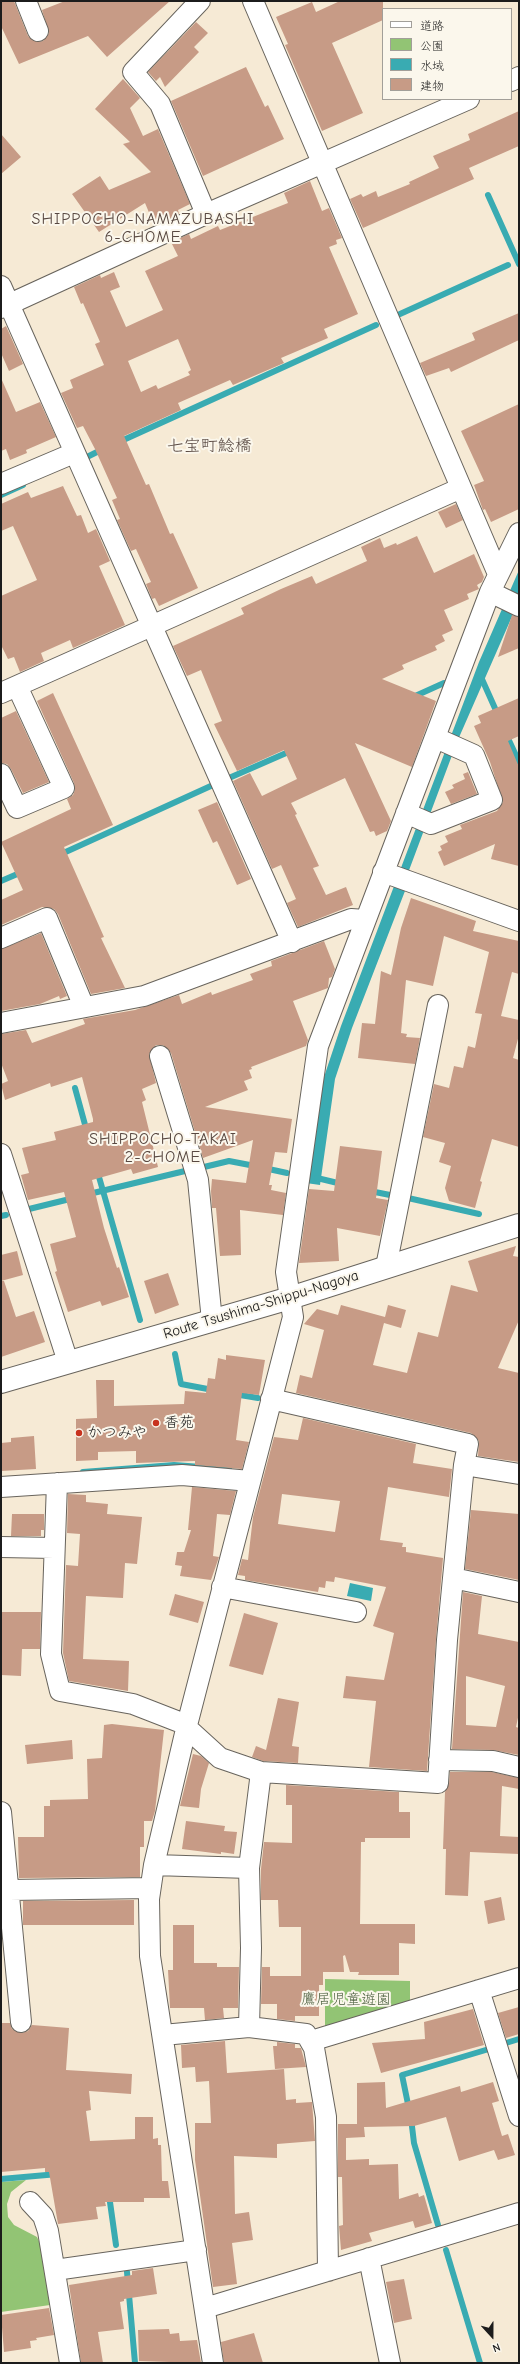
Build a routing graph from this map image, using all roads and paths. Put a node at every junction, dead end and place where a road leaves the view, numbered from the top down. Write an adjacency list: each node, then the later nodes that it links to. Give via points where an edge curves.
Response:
1 (26, 1): 4 (street)
2 (200, 1): 7 (street, via 133,72 160,104)
3 (253, 1): 6 (street)
4 (38, 31)
5 (467, 100): 6 (street)
6 (323, 163): 7 (street); 12 (street)
7 (206, 214): 9 (street)
8 (1, 286): 9 (street)
9 (5, 306): 10 (street)
10 (74, 453): 11 (street); 16 (street)
11 (1, 484)
12 (461, 488): 14 (street); 16 (street)
13 (519, 533): 14 (street)
14 (498, 574): 15 (street)
15 (508, 600): 18 (street)
16 (153, 626): 17 (street); 25 (street)
17 (5, 691): 19 (street, via 64,788 17,808)
18 (449, 743): 20 (street); 20 (street, via 474,755 492,800)
19 (1, 774)
20 (418, 818): 21 (street)
21 (394, 876): 22 (street); 23 (street)
22 (365, 920): 25 (street, via 351,919); 33 (street, via 318,1046 286,1272)
23 (519, 921)
24 (1, 938): 27 (street, via 46,918)
25 (292, 942): 27 (street, via 144,996)
26 (438, 1005): 32 (street)
27 (84, 1007): 28 (street)
28 (1, 1023)
29 (160, 1056): 34 (street, via 198,1180)
30 (1, 1154): 35 (street)
31 (519, 1225): 32 (main road, Route Tsushima-Shippu-Nagoya)
32 (386, 1267): 33 (main road, Route Tsushima-Shippu-Nagoya)
33 (290, 1298): 34 (main road, Route Tsushima-Shippu-Nagoya); 37 (street, via 293,1317)
34 (212, 1321): 35 (main road, Route Tsushima-Shippu-Nagoya)
35 (68, 1362): 36 (main road, Route Tsushima-Shippu-Nagoya)
36 (1, 1382)
37 (271, 1399): 38 (street, via 468,1444); 40 (street)
38 (464, 1465): 39 (street); 45 (street)
39 (519, 1474)
40 (250, 1481): 41 (street, via 182,1475); 46 (street)
41 (57, 1483): 42 (street); 44 (street)
42 (1, 1487)
43 (1, 1548): 44 (street)
44 (54, 1548): 49 (street, via 51,1654 60,1691 133,1704)
45 (453, 1578): 47 (street); 50 (street)
46 (222, 1587): 48 (street); 49 (street)
47 (519, 1592)
48 (356, 1612)
49 (187, 1726): 52 (street, via 220,1758); 54 (street)
50 (439, 1760): 51 (street, via 493,1761); 52 (street, via 438,1783)
51 (519, 1767)
52 (261, 1772): 55 (street)
53 (1, 1812): 57 (street)
54 (154, 1865): 55 (street); 56 (street)
55 (249, 1868): 61 (street, via 252,1948)
56 (150, 1888): 57 (street); 62 (street, via 150,1956)
57 (9, 1890): 60 (street)
58 (519, 1978): 59 (street)
59 (480, 1990): 63 (street); 64 (street)
60 (21, 2022)
61 (249, 2027): 62 (street); 63 (street, via 306,2034)
62 (163, 2035): 67 (street)
63 (311, 2041): 70 (street, via 326,2117)
64 (519, 2116)
65 (30, 2202): 69 (street, via 43,2216)
66 (519, 2213): 68 (street)
67 (196, 2250): 69 (street); 71 (street)
68 (369, 2258): 70 (street); 74 (street)
69 (55, 2270): 72 (street)
70 (328, 2271): 71 (street)
71 (205, 2308): 73 (street)
72 (70, 2363)
73 (213, 2363)
74 (390, 2363)

